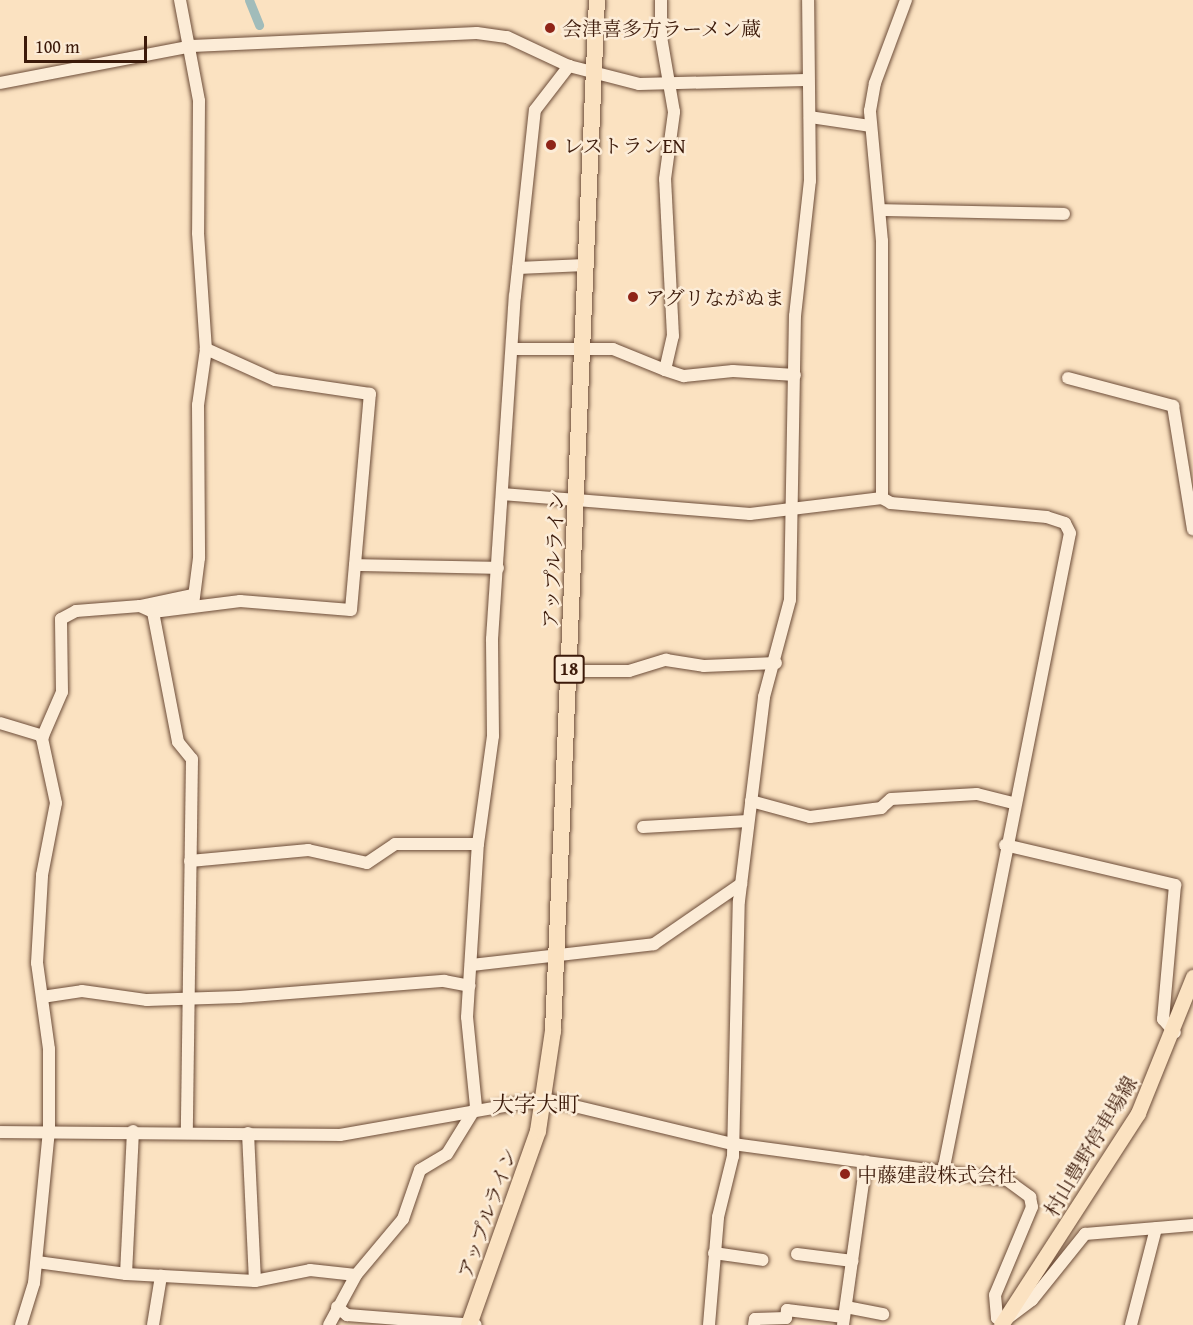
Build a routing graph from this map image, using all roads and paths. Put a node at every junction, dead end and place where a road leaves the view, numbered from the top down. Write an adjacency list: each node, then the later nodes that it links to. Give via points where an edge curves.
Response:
1 (180, 0): 6 (street)
2 (597, 0): 8 (highway, アップルライン / 18)
3 (661, 0): 11 (street, via 661,37)
4 (808, 0): 9 (street)
5 (906, 0): 13 (street, via 875,83)
6 (192, 46): 7 (street, via 477,33 507,37); 10 (street); 18 (street, via 199,101 198,233)
7 (569, 66): 8 (street); 17 (street, via 535,110)
8 (594, 74): 11 (street); 16 (highway, アップルライン / 18)
9 (806, 80): 11 (street); 12 (street)
10 (0, 83)
11 (673, 84): 21 (street, via 672,152 665,179 674,301)
12 (810, 117): 13 (street); 22 (street)
13 (870, 126): 14 (street)
14 (880, 210): 15 (street); 26 (street)
15 (1064, 214)
16 (585, 265): 17 (street); 20 (highway, アップルライン / 18)
17 (518, 268): 19 (street)
18 (206, 349): 29 (street, via 275,380 370,394); 31 (street, via 198,405 199,558)
19 (514, 349): 20 (street); 24 (street)
20 (582, 351): 21 (street, via 613,349); 25 (highway, アップルライン / 18)
21 (665, 370): 22 (street, via 684,376 733,371)
22 (795, 375): 27 (street, via 789,451)
23 (1068, 378): 28 (street, via 1173,406)
24 (502, 494): 25 (street); 30 (street)
25 (577, 498): 27 (street, via 750,514); 35 (highway, アップルライン / 18)
26 (882, 498): 27 (street); 39 (street, via 1065,523 1070,533 1049,654)
27 (795, 512): 34 (street, via 790,600)
28 (1193, 529)
29 (355, 565): 30 (street); 31 (street, via 351,610)
30 (498, 567): 42 (street, via 493,736)
31 (193, 600): 32 (street); 33 (street)
32 (140, 606): 33 (street); 37 (street, via 76,611 61,619 62,692)
33 (153, 612): 44 (street, via 178,742 192,759)
34 (776, 663): 35 (street, via 666,660 629,671); 38 (street, via 764,698)
35 (569, 671): 46 (highway, アップルライン / 18)
36 (0, 723): 37 (street)
37 (43, 736): 50 (street, via 56,803 38,924)
38 (751, 801): 39 (street, via 810,817 880,808 891,798 977,794); 40 (street)
39 (1013, 803): 43 (street)
40 (748, 821): 41 (street); 45 (street)
41 (643, 826)
42 (478, 844): 44 (street, via 394,844 367,862 308,850); 47 (street)
43 (1005, 845): 52 (street, via 1175,885 1163,1019); 62 (street)
44 (190, 861): 51 (street)
45 (741, 884): 46 (street, via 654,944); 60 (street)
46 (557, 957): 47 (street); 53 (highway, アップルライン / 18)
47 (471, 965): 49 (street)
48 (1193, 977): 52 (main road, 村山豊野停車場線)
49 (470, 986): 51 (street, via 444,981); 54 (street, via 467,1052)
50 (42, 997): 51 (street, via 82,991); 55 (street)
51 (189, 999): 57 (street)
52 (1174, 1033): 77 (main road, 村山豊野停車場線, via 1116,1152)
53 (545, 1099): 54 (street); 60 (street); 81 (highway, アップルライン / 18)
54 (476, 1107): 59 (street, via 340,1135); 71 (street, via 447,1154 420,1170 403,1219)
55 (49, 1131): 56 (street); 58 (street); 69 (street)
56 (133, 1131): 57 (street); 70 (street)
57 (186, 1131): 59 (street)
58 (0, 1132)
59 (248, 1133): 73 (street)
60 (733, 1144): 61 (street); 65 (street)
61 (866, 1162): 62 (street); 68 (street)
62 (944, 1172): 77 (street, via 1020,1185 1032,1207 995,1295 997,1318)
63 (1193, 1225): 64 (street)
64 (1156, 1228): 77 (street, via 1085,1234 1032,1300); 84 (street)
65 (714, 1253): 67 (street); 82 (street)
66 (797, 1254): 68 (street)
67 (763, 1260)
68 (853, 1261): 76 (street)
69 (37, 1262): 70 (street); 78 (street)
70 (126, 1274): 72 (street)
71 (356, 1275): 73 (street, via 310,1270); 74 (street)
72 (161, 1276): 73 (street); 79 (street)
73 (255, 1281)
74 (337, 1307): 80 (street); 81 (street, via 347,1315)
75 (883, 1314): 76 (street)
76 (844, 1317): 83 (street, via 787,1310 786,1318 754,1319)
77 (1003, 1323)
78 (21, 1325)
79 (153, 1325)
80 (328, 1325)
81 (472, 1325)
82 (709, 1325)
83 (754, 1325)
84 (1131, 1325)

